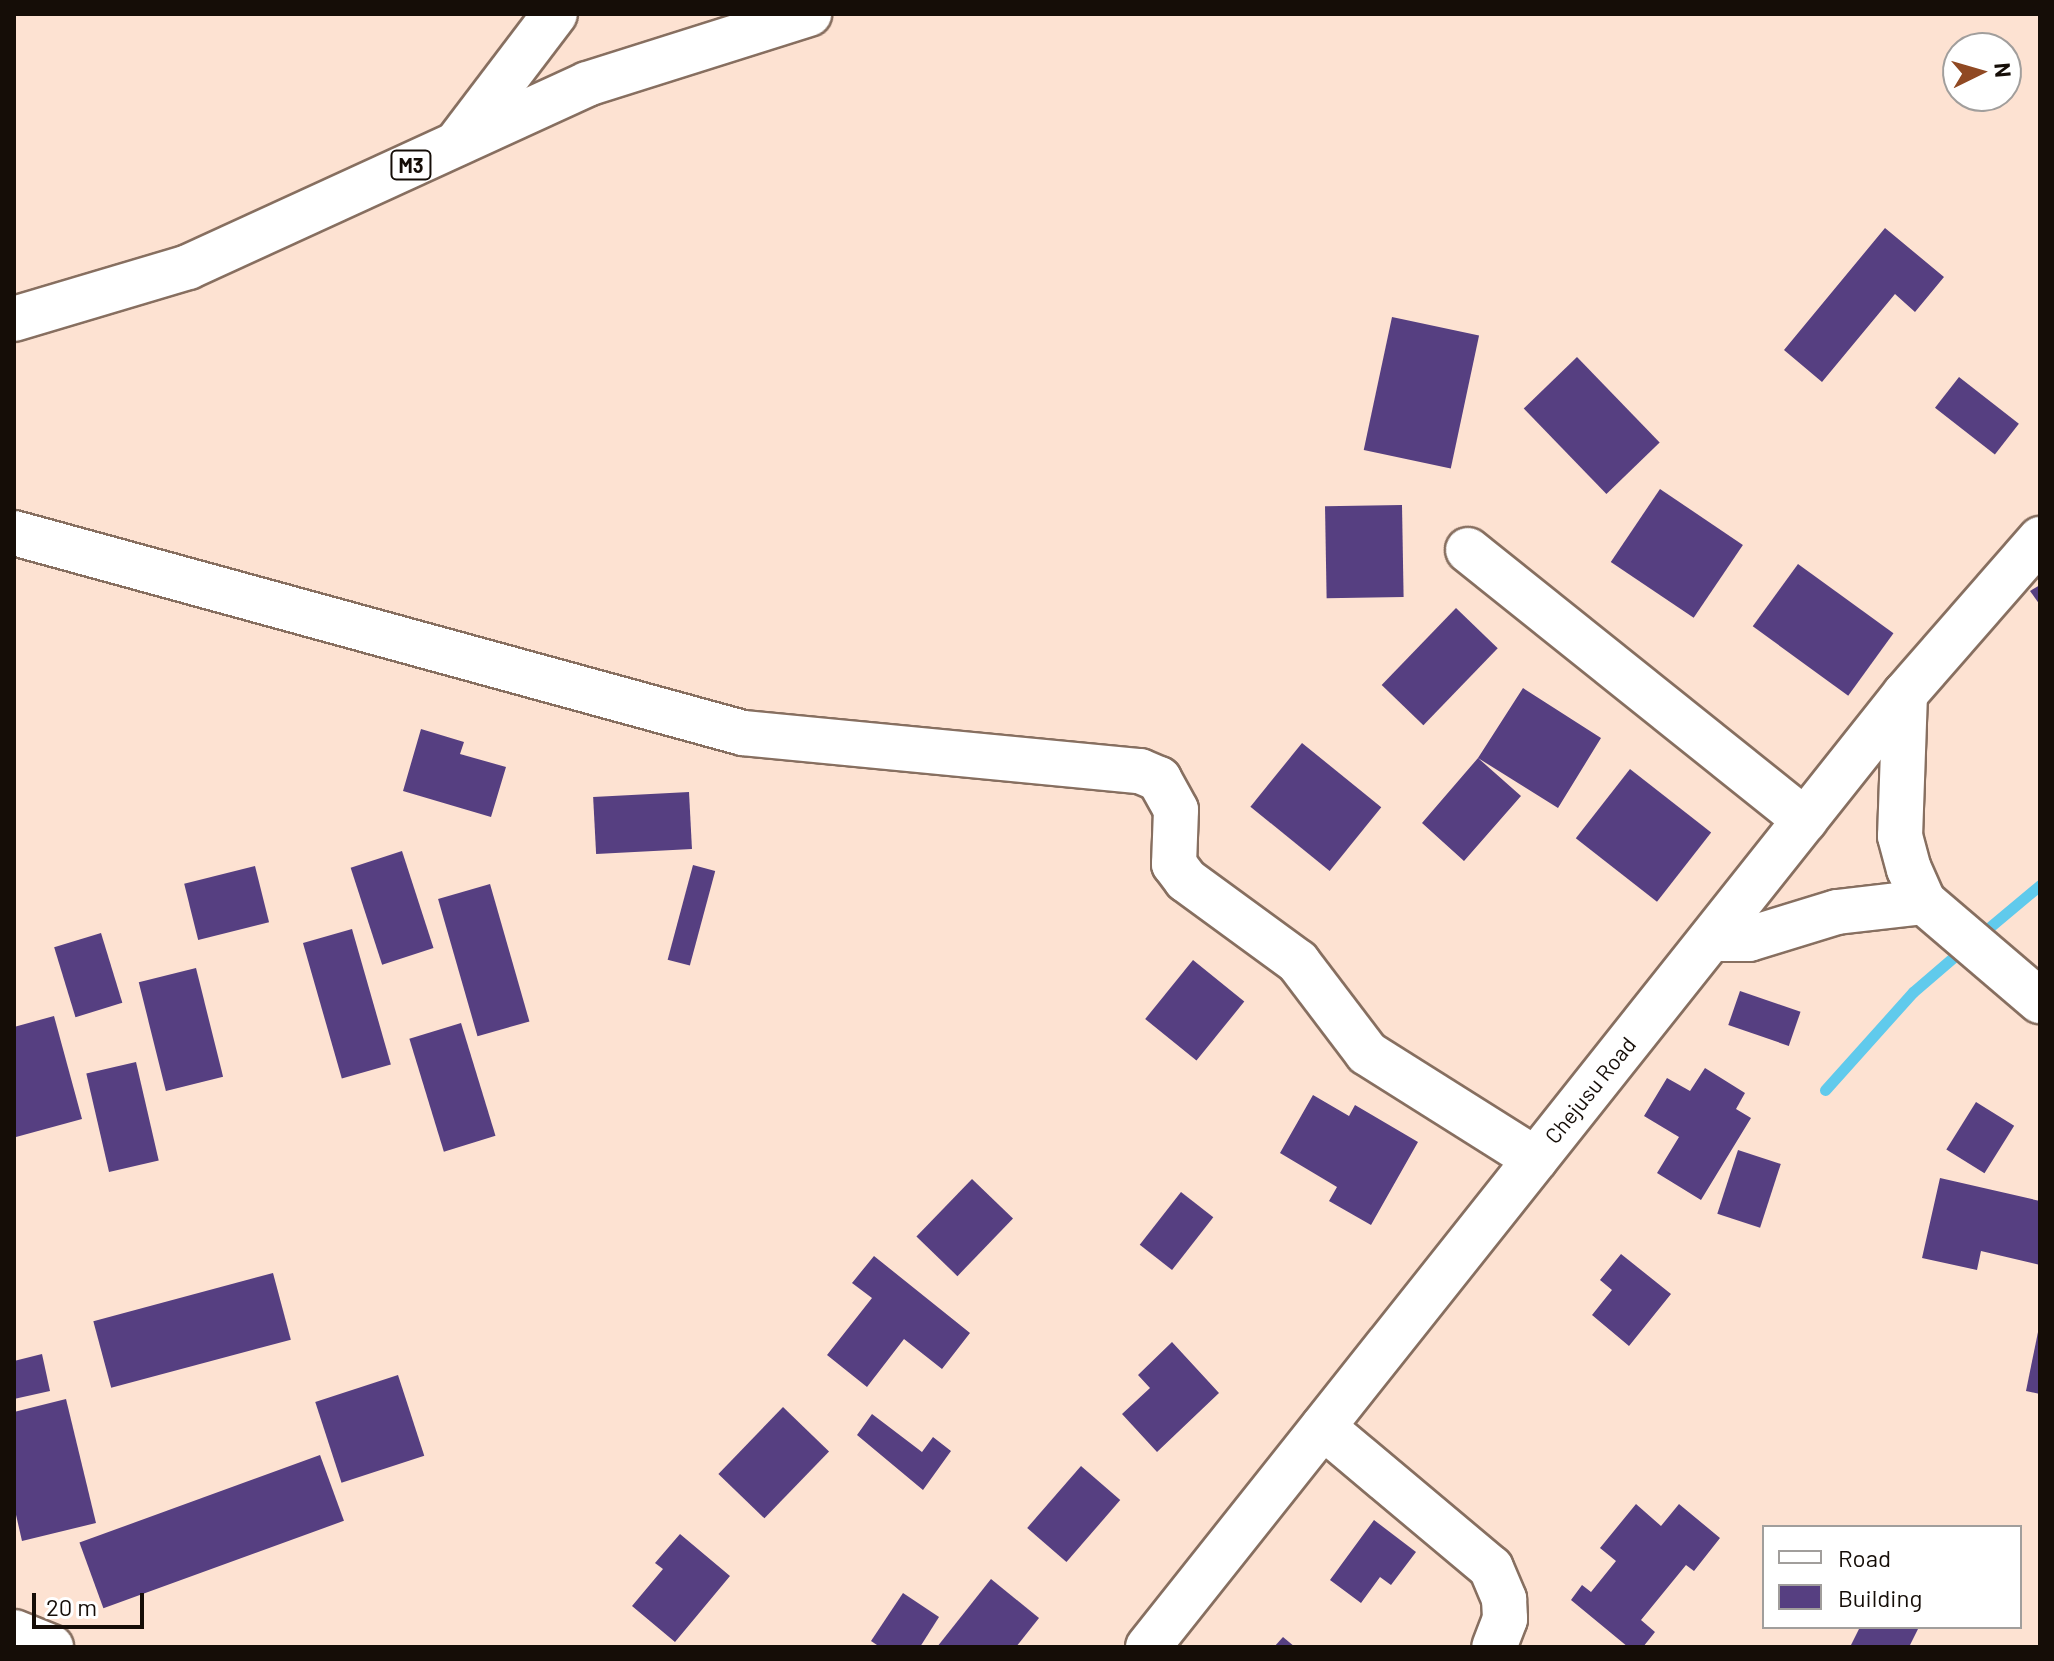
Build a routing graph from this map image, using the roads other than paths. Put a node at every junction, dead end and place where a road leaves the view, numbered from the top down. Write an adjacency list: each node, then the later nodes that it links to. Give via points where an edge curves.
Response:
1 (555, 14): 3 (main road)
2 (809, 14): 3 (main road, M3, via 587,84)
3 (457, 143): 4 (main road, M3, via 188,267)
4 (14, 319)
5 (14, 533): 13 (main road, via 743,733 1140,771 1159,779 1168,790 1176,810 1174,864 1186,880 1298,962 1367,1053)
6 (2040, 539): 8 (main road, Chejusu Road)
7 (1468, 550): 9 (main road)
8 (1905, 694): 9 (main road, Chejusu Road); 10 (main road, via 1900,836)
9 (1805, 820): 11 (main road, Chejusu Road)
10 (1924, 902): 11 (main road, via 1837,912 1749,939); 12 (main road)
11 (1711, 939): 13 (main road, Chejusu Road)
12 (2040, 1001)
13 (1535, 1159): 14 (main road, Chejusu Road)
14 (1323, 1427): 17 (main road, Chejusu Road); 18 (main road, via 1491,1568 1505,1609)
15 (14, 1632): 16 (main road)
16 (51, 1647)
17 (1148, 1647)
18 (1494, 1647)

